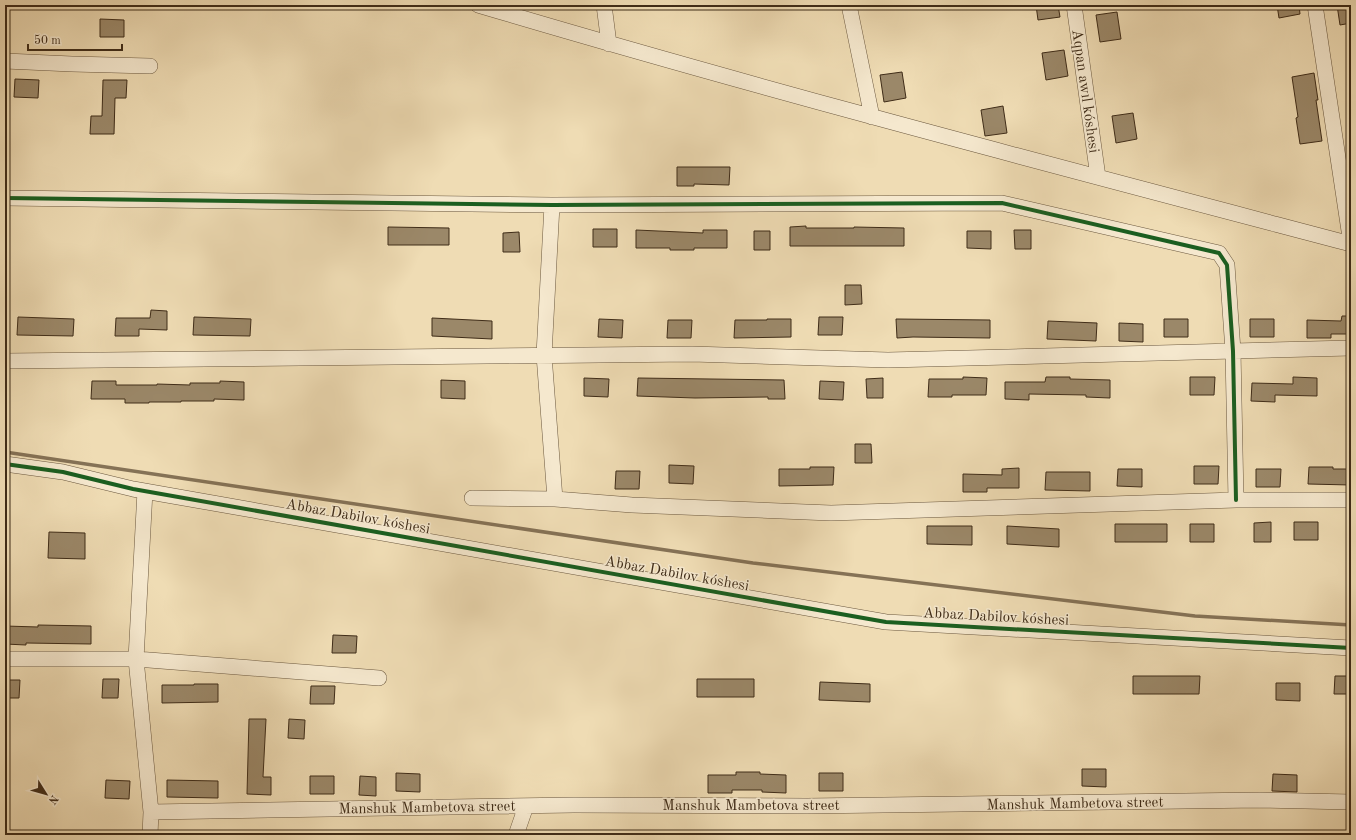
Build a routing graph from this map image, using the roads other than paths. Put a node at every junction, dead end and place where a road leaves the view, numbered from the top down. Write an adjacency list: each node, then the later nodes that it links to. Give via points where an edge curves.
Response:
1 (478, 5): 6 (street)
2 (604, 5): 6 (street)
3 (849, 5): 9 (street)
4 (1074, 5): 10 (street, Aqpan awıl kóshesi)
5 (1315, 5): 13 (street)
6 (609, 44): 9 (street)
7 (5, 61): 8 (street)
8 (150, 66)
9 (872, 117): 10 (street)
10 (1098, 177): 13 (street)
11 (5, 198): 12 (street)
12 (552, 205): 15 (street, via 1002,203 1219,253 1227,265); 16 (street)
13 (1351, 244)
14 (1351, 348): 15 (street)
15 (1233, 351): 16 (street, via 888,360 692,354); 22 (street)
16 (544, 355): 17 (street); 21 (street)
17 (5, 361)
18 (5, 464): 19 (street, Abbaz Dabilov kóshesi, via 63,472)
19 (145, 491): 24 (street, Abbaz Dabilov kóshesi, via 886,622); 26 (street)
20 (472, 498): 21 (street)
21 (555, 499): 22 (street, via 632,505 831,513)
22 (1236, 500): 23 (street)
23 (1351, 500)
24 (1351, 648)
25 (5, 659): 26 (street)
26 (136, 659): 27 (street); 30 (street)
27 (379, 678)
28 (1351, 802): 29 (street, Manshuk Mambetova street, via 1260,800 807,806)
29 (526, 806): 30 (street, Manshuk Mambetova street); 32 (street)
30 (151, 812): 31 (street)
31 (150, 835)
32 (516, 835)

